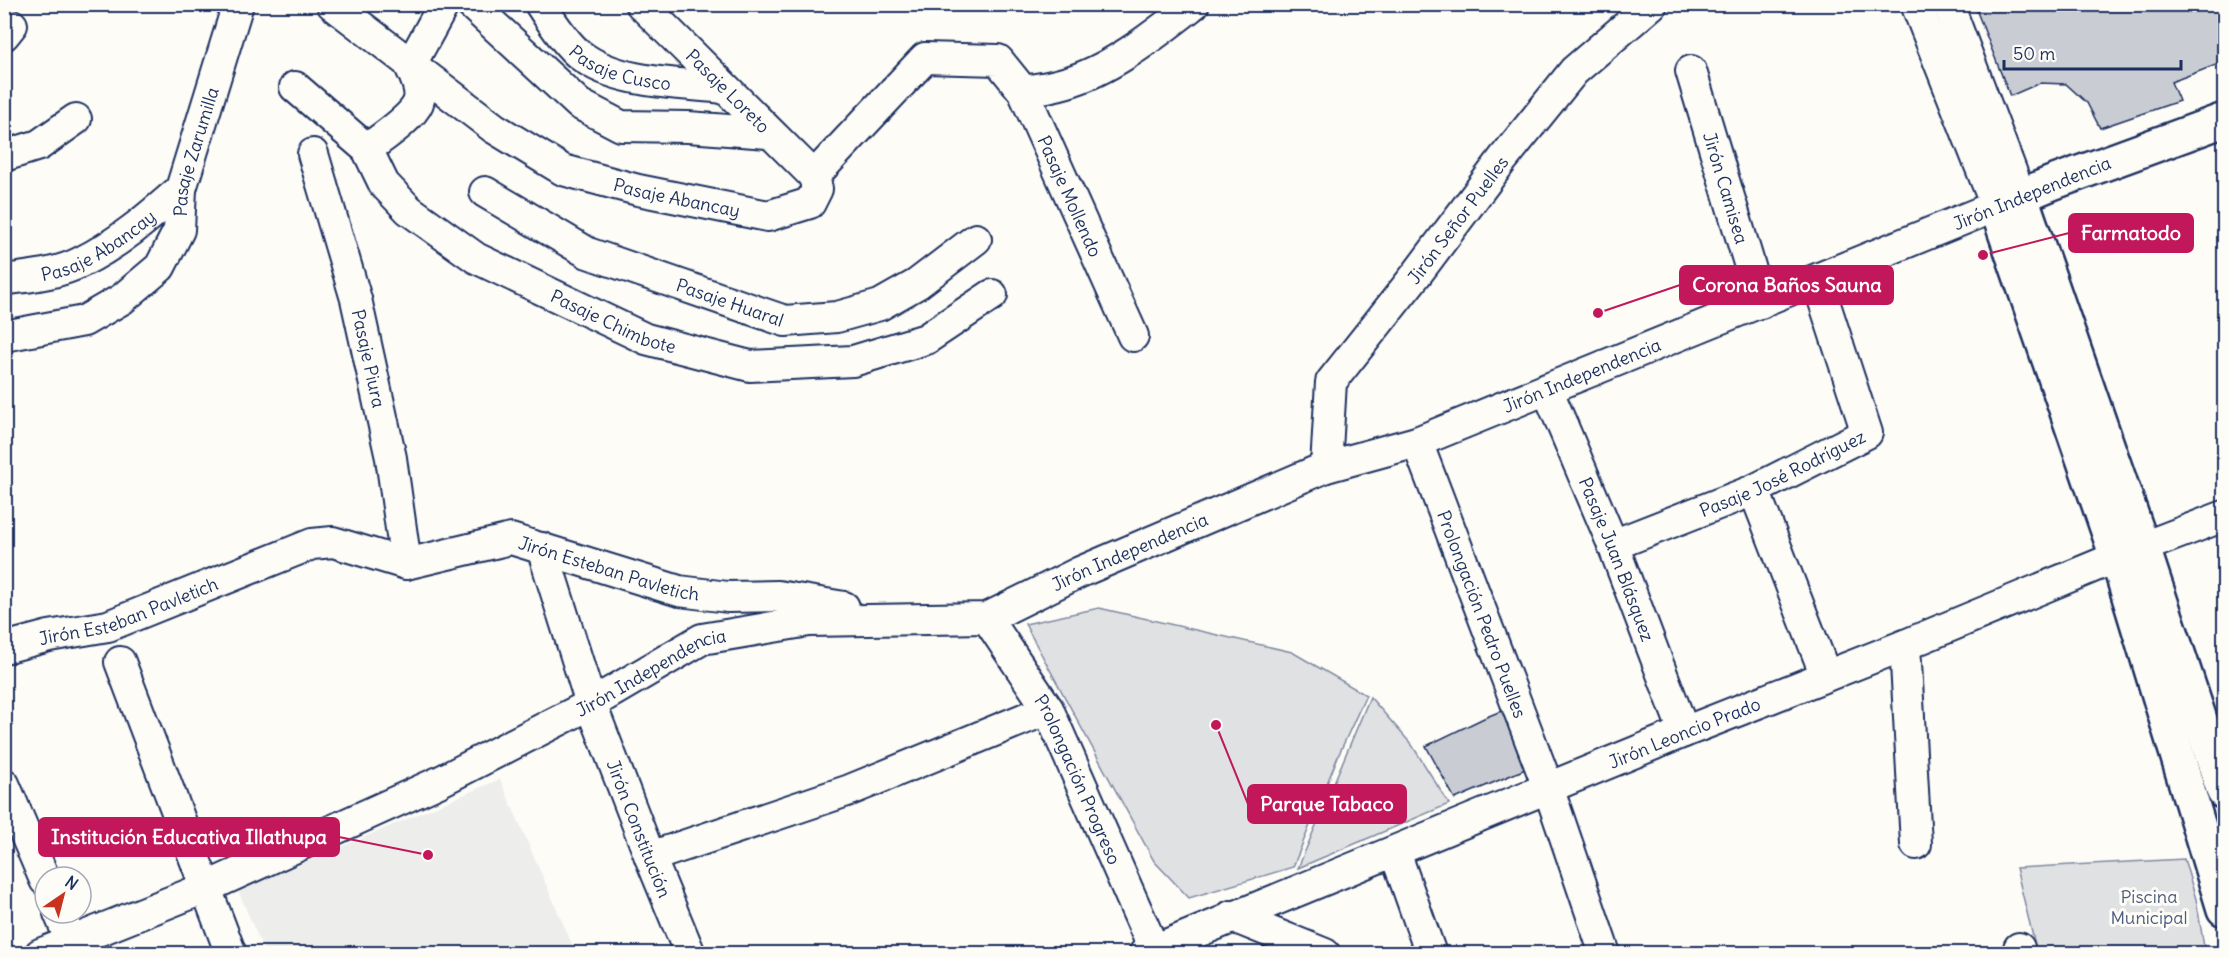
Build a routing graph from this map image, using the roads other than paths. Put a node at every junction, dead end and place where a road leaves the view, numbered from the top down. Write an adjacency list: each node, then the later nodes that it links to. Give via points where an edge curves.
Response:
1 (238, 4): 23 (street, Pasaje Zarumilla)
2 (332, 4): 11 (street, Pasaje Abancay)
3 (444, 4): 11 (street)
4 (471, 4): 18 (street, via 579,104 621,126)
5 (540, 4): 14 (street, Pasaje Cusco, via 580,55 606,70 630,77)
6 (641, 4): 14 (street, Pasaje Loreto)
7 (1194, 4): 15 (street, via 1108,64 1066,83)
8 (1652, 4): 35 (street, Jirón Señor Puelles, via 1574,71 1331,382)
9 (1916, 4): 25 (street)
10 (1948, 4): 25 (street)
11 (410, 66): 19 (street, via 419,87 418,103); 22 (street, Pasaje Abancay, via 494,128 564,170 585,176 768,216 810,203 818,189)
12 (1691, 71): 30 (street, Jirón Camisea)
13 (295, 87): 19 (street, Pasaje Chimbote)
14 (724, 88): 18 (street, Pasaje Loreto)
15 (1023, 91): 22 (street, Pasaje Mollendo, via 998,60 925,58); 32 (street, Pasaje Mollendo)
16 (76, 119): 21 (street, via 39,145)
17 (2224, 120): 25 (main road, Jirón Independencia)
18 (768, 133): 22 (street, Pasaje Loreto)
19 (368, 149): 29 (street, Pasaje Chimbote, via 384,184 409,210 476,258 646,339 750,366 853,361 926,339)
20 (313, 154): 41 (street, Pasaje Piura, via 356,299 391,458)
21 (4, 156)
22 (814, 176)
23 (181, 189): 27 (street, Pasaje Abancay, via 119,240 79,263 41,275); 31 (street, Pasaje Zarumilla, via 179,230 160,267 122,299 84,321)
24 (485, 192): 26 (street, Pasaje Huaral, via 588,253 785,321 837,317 880,305 917,284)
25 (2008, 202): 28 (street, Jirón Independencia); 40 (main road)
26 (976, 239)
27 (4, 280)
28 (1817, 280): 30 (street, Jirón Independencia); 36 (street, Pasaje José Rodríguez, via 1868,433)
29 (992, 295)
30 (1761, 303): 33 (street, Jirón Independencia)
31 (4, 336)
32 (1133, 336)
33 (1547, 389): 34 (street, Jirón Independencia); 38 (street, Pasaje Juan Blásquez)
34 (1417, 442): 35 (street, Jirón Independencia); 52 (street, Prolongación Pedro Puelles)
35 (1326, 467): 43 (street, Jirón Independencia, via 1080,572)
36 (1754, 490): 38 (street, Pasaje José Rodríguez); 47 (street)
37 (2224, 516): 40 (street, Jirón Leoncio Prado)
38 (1613, 545): 50 (street, Pasaje Juan Blásquez)
39 (542, 548): 41 (street, Jirón Esteban Pavletich, via 511,539); 42 (street, Jirón Esteban Pavletich, via 680,591 728,597 778,596); 48 (street, Jirón Constitución)
40 (2130, 553): 44 (street, Jirón Leoncio Prado); 53 (main road); 59 (main road)
41 (406, 564): 45 (street, Jirón Esteban Pavletich, via 333,542 312,544 108,626)
42 (914, 618): 43 (street, Jirón Independencia); 48 (street, Jirón Independencia, via 809,621 702,639)
43 (987, 618): 49 (street, Prolongación Progreso)
44 (1905, 645): 47 (street, Jirón Leoncio Prado); 54 (street)
45 (4, 648)
46 (120, 662): 58 (street)
47 (1826, 676): 50 (street, Jirón Leoncio Prado)
48 (591, 704): 56 (street, Jirón Constitución); 58 (street, Jirón Independencia, via 438,782)
49 (1048, 709): 56 (street, via 850,790); 63 (street, Prolongación Progreso)
50 (1684, 732): 52 (street, Jirón Leoncio Prado)
51 (4, 784): 57 (street)
52 (1548, 787): 55 (street, Jirón Leoncio Prado); 69 (street, Prolongación Pedro Puelles)
53 (2224, 792)
54 (1916, 844)
55 (1395, 852): 60 (street, Jirón Leoncio Prado); 68 (street)
56 (650, 857): 66 (street, Jirón Constitución)
57 (39, 865)
58 (205, 888): 62 (street, Jirón Independencia); 65 (street)
59 (2224, 909)
60 (1231, 916): 63 (street, Jirón Leoncio Prado); 67 (street)
61 (64, 925): 62 (street)
62 (71, 941): 64 (street, Jirón Independencia)
63 (1151, 952)
64 (40, 954)
65 (231, 954)
66 (690, 954)
67 (1325, 954)
68 (1431, 954)
69 (1605, 954)

